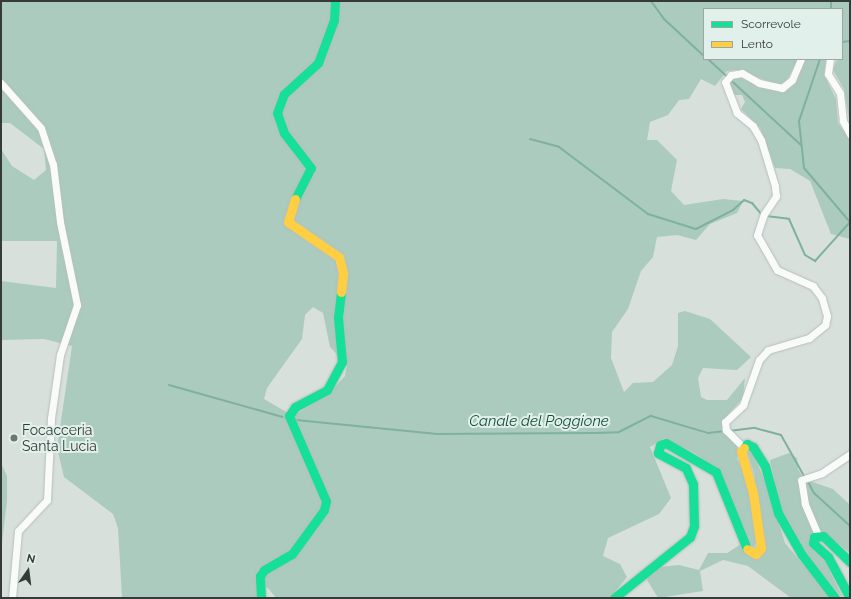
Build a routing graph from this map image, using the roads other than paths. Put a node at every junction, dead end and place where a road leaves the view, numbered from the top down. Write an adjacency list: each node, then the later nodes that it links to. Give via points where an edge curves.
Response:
1 (335, 1): 11 (street, via 334,20 318,63 284,94 278,113 284,133 311,168 307,182 290,207 288,222 298,232 339,257 343,273 338,317 342,362 327,390 295,406 289,416 326,501 324,510 292,554 264,570 260,576)
2 (801, 60): 6 (street, via 792,80 782,88 759,83 742,73 731,75 725,82 737,113 753,126 761,140 771,168 776,196 764,214 757,235 768,259 783,275 813,286 822,298 827,320 808,338 768,350 759,360 743,405 725,422 726,430)
3 (830, 60): 5 (street, via 828,74 840,93 843,121)
4 (1, 83): 10 (street, via 41,128 53,164 60,222 77,305 59,362 51,418 47,500 42,509 20,525)
5 (850, 134)
6 (742, 446): 12 (street, via 753,493 759,552 753,554 747,550 716,472 666,443 660,445 658,453 686,468 693,484 694,526 690,536); 13 (street, via 747,444 756,450 774,488 778,513 802,555)
7 (850, 454): 8 (street, via 822,473 801,480 805,504)
8 (818, 535): 9 (street); 14 (street, via 813,543 828,557)
9 (850, 562)
10 (12, 598)
11 (261, 598)
12 (614, 598)
13 (835, 598)
14 (850, 598)

